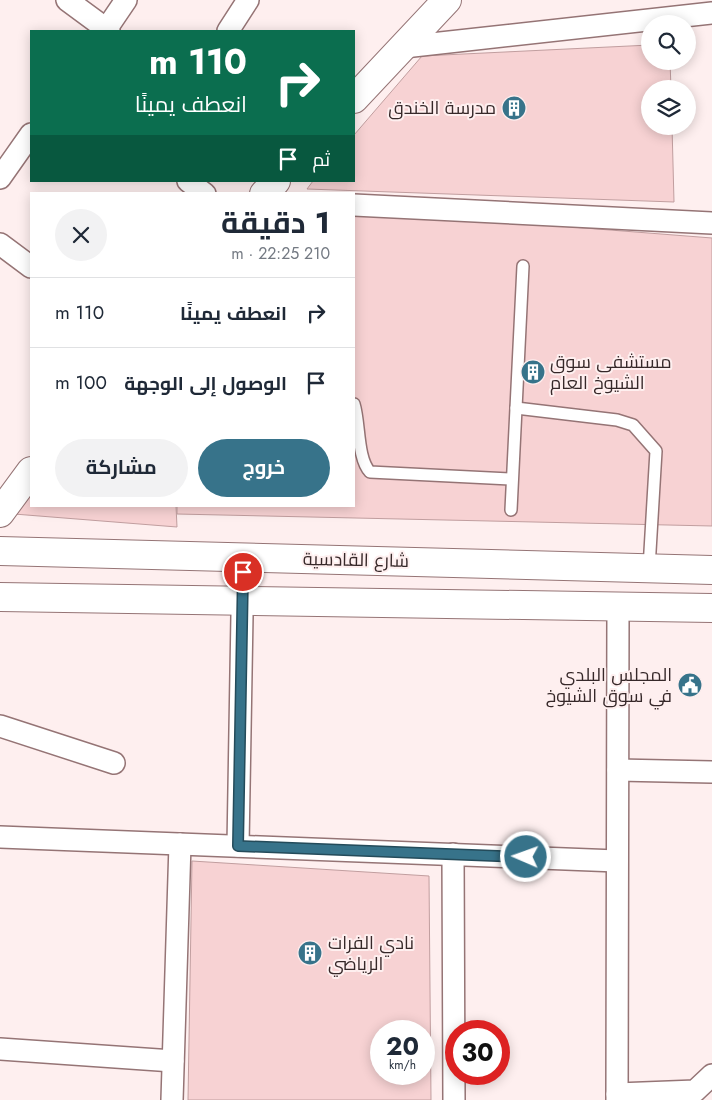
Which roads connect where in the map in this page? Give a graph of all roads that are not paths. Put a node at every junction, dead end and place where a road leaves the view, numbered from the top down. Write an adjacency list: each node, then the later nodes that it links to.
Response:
1 (67, 0): 6 (street)
2 (126, 0): 7 (street)
3 (248, 0): 8 (street)
4 (447, 0): 9 (main road)
5 (712, 13): 9 (street)
6 (106, 30)
7 (108, 30)
8 (229, 30)
9 (404, 46): 10 (main road)
10 (355, 98)
11 (30, 135): 12 (street)
12 (0, 178)
13 (189, 182): 15 (street)
14 (275, 182): 16 (main road)
15 (202, 192)
16 (266, 192)
17 (355, 206): 18 (street)
18 (712, 223)
19 (0, 244): 20 (street)
20 (30, 266)
21 (523, 266): 22 (lane)
22 (516, 408): 25 (lane); 30 (lane)
23 (355, 410): 25 (lane)
24 (30, 472): 26 (main road)
25 (512, 479): 27 (lane)
26 (5, 496)
27 (511, 510)
28 (0, 551): 29 (main road, شارع القادسية)
29 (243, 558): 30 (main road, شارع القادسية); 33 (street)
30 (649, 568): 31 (main road, شارع القادسية)
31 (712, 570)
32 (0, 597): 33 (main road)
33 (242, 601): 34 (main road); 42 (street)
34 (618, 608): 35 (main road); 38 (street)
35 (712, 608)
36 (0, 726): 37 (street)
37 (114, 763)
38 (618, 770): 39 (street); 44 (street)
39 (712, 772)
40 (0, 837): 41 (street)
41 (180, 844): 42 (street); 46 (street)
42 (238, 846): 43 (street)
43 (453, 854): 44 (street); 50 (street)
44 (617, 861): 48 (street)
45 (0, 1049): 46 (street)
46 (173, 1060): 49 (street)
47 (712, 1075): 48 (street)
48 (618, 1097)
49 (172, 1100)
50 (454, 1100)

